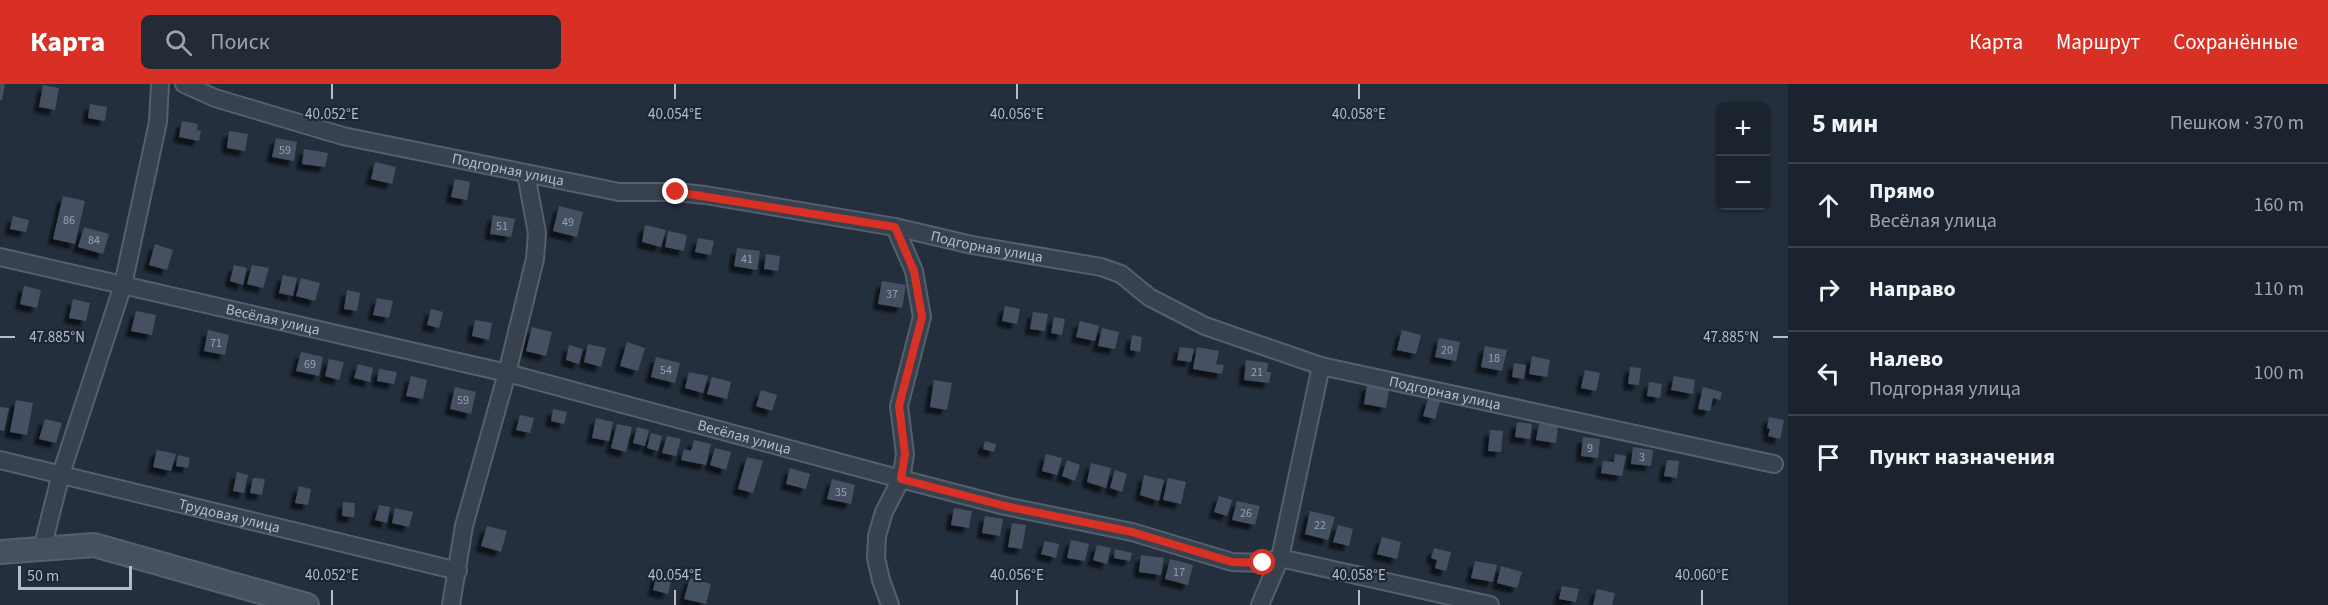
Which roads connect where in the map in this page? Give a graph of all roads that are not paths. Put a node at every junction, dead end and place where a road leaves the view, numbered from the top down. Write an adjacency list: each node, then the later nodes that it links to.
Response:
1 (160, 84): 6 (street)
2 (184, 84): 3 (street, Подгорная улица)
3 (526, 174): 4 (street, Подгорная улица); 8 (street)
4 (895, 227): 7 (street, Подгорная улица); 12 (street)
5 (0, 257): 6 (street, Весёлая улица)
6 (123, 285): 8 (street, Весёлая улица); 11 (street)
7 (1321, 366): 10 (street, Подгорная улица); 15 (street)
8 (507, 373): 12 (street, Весёлая улица); 16 (street)
9 (0, 460): 11 (street, Трудовая улица)
10 (1774, 464)
11 (61, 474): 13 (street); 16 (street, Трудовая улица)
12 (901, 479): 15 (street, Весёлая улица); 19 (street)
13 (42, 549): 14 (main road); 17 (main road)
14 (0, 552)
15 (1280, 558): 20 (street); 21 (street, Весёлая улица)
16 (458, 571): 18 (street)
17 (307, 605)
18 (452, 605)
19 (890, 605)
20 (1260, 605)
21 (1491, 605)

